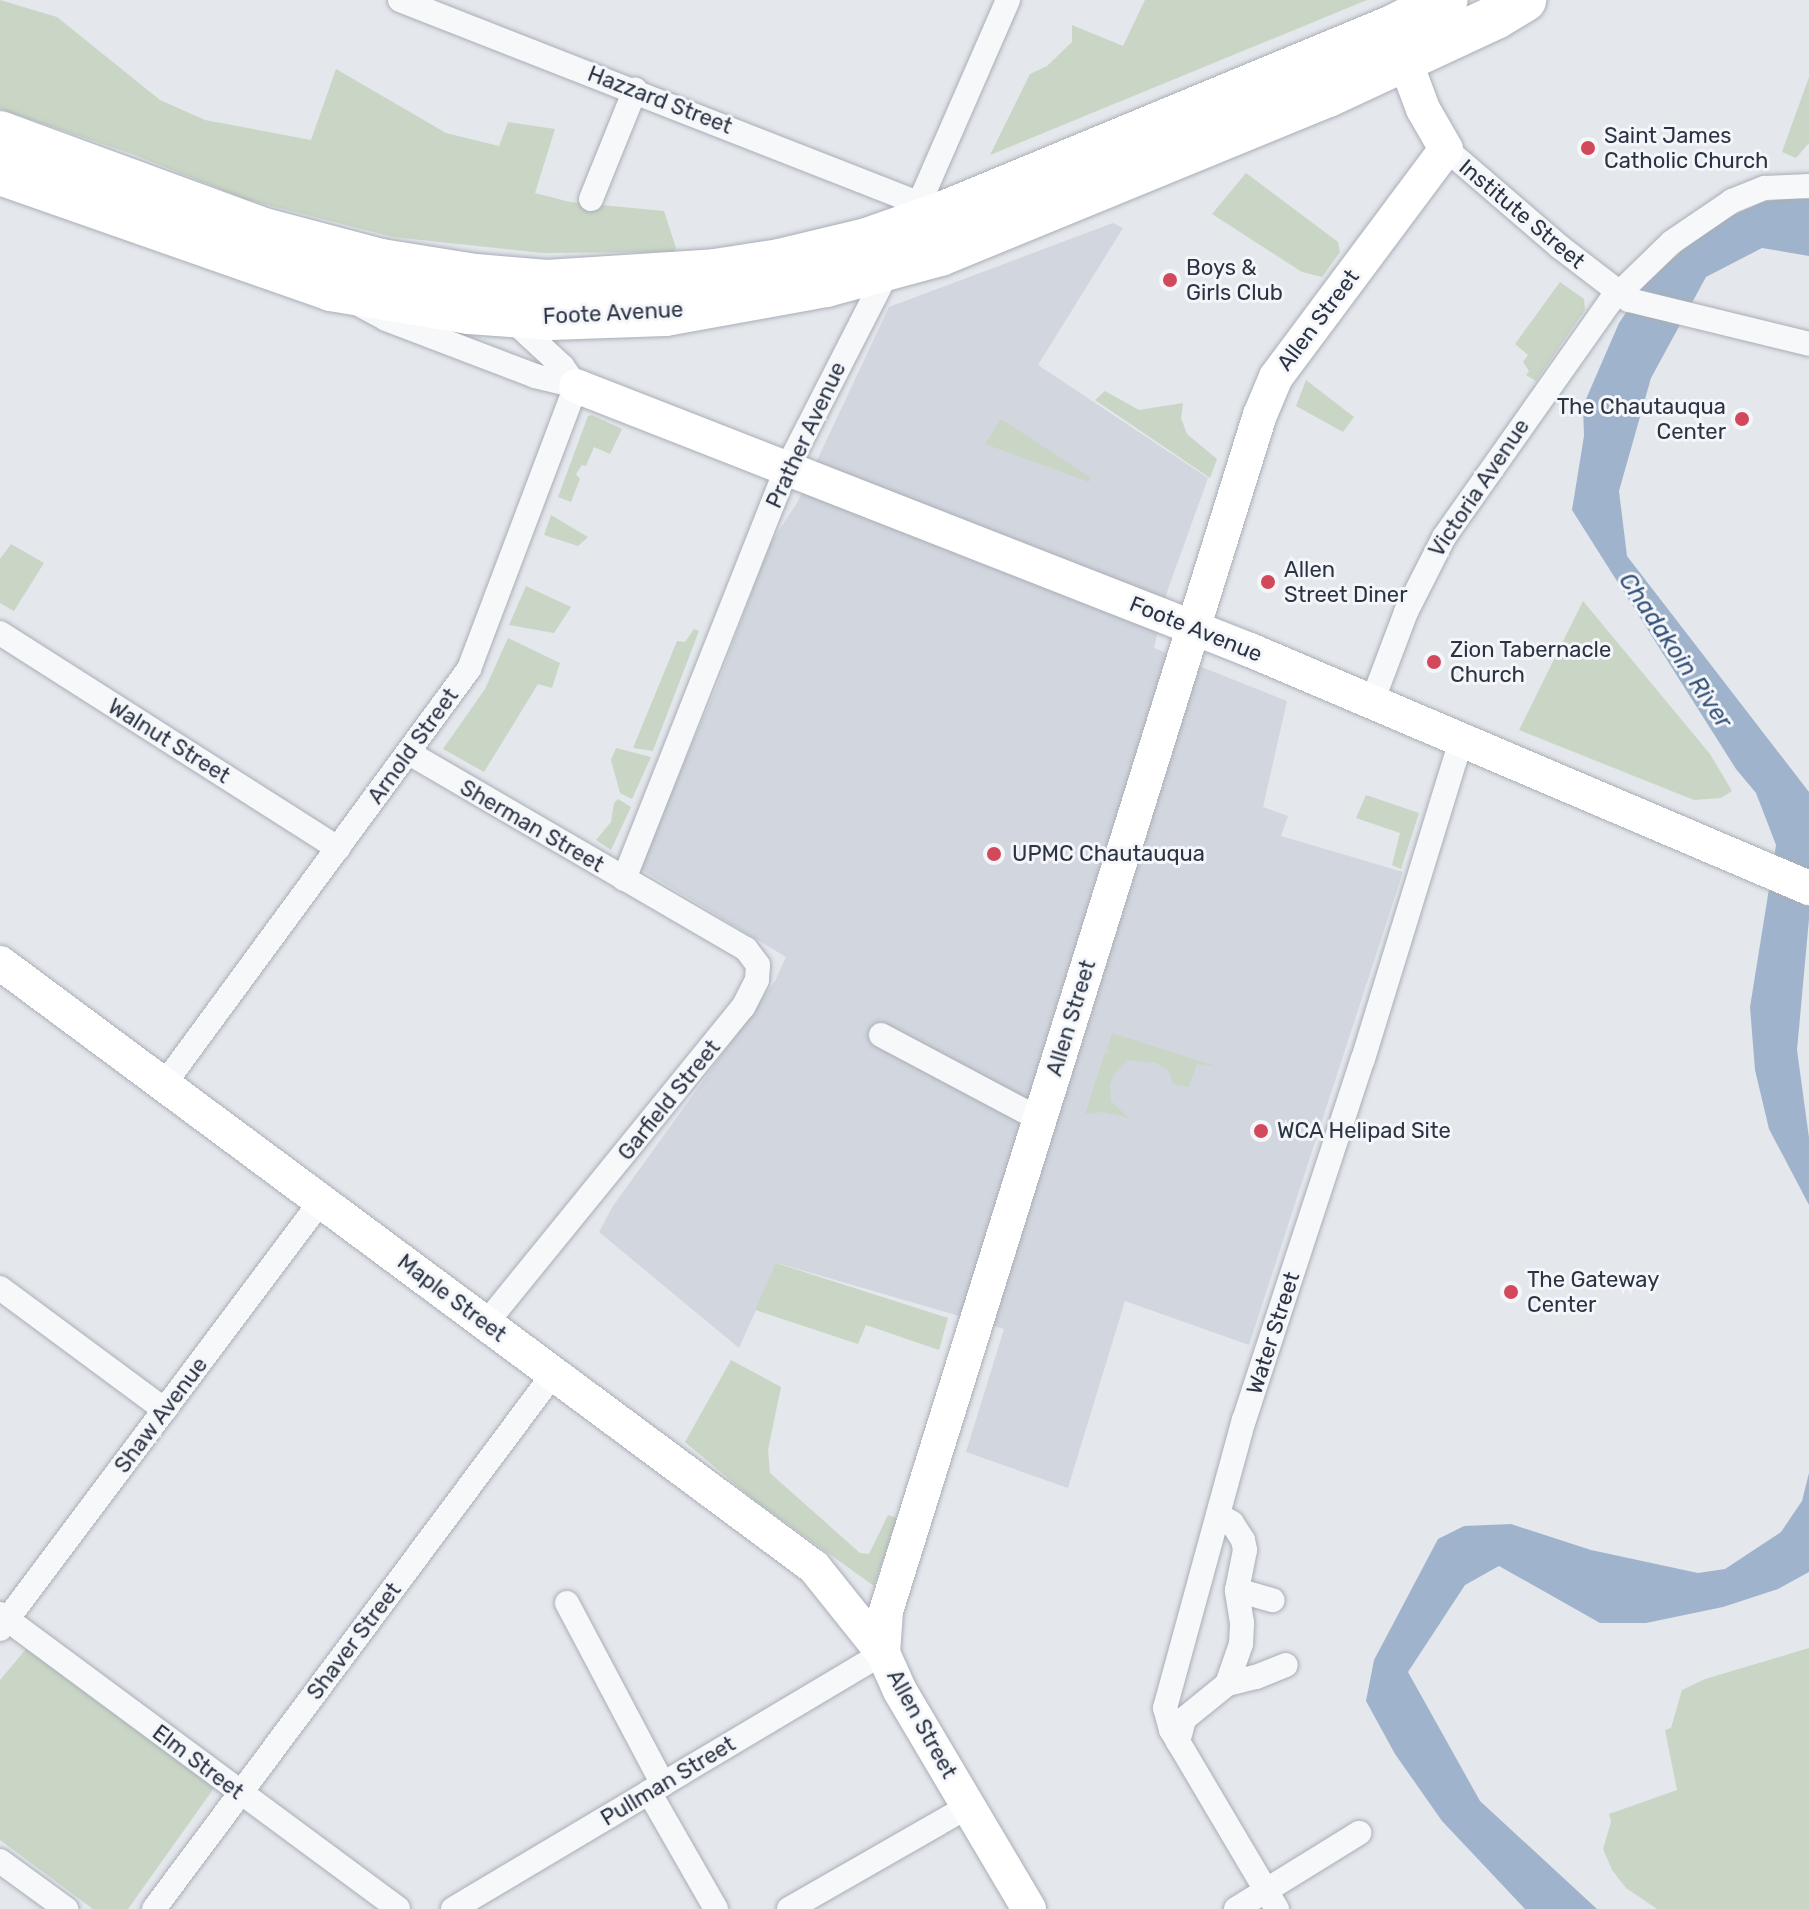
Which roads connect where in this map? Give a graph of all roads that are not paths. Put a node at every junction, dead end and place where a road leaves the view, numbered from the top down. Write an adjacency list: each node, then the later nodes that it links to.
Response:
1 (400, 0): 6 (street, Hazzard Street)
2 (1008, 0): 12 (street, Prather Avenue)
3 (1446, 0): 5 (highway, Foote Avenue)
4 (1524, 0): 5 (highway, Foote Avenue)
5 (1398, 44): 8 (street, Institute Street); 12 (highway, Foote Avenue); 13 (highway, Foote Avenue)
6 (635, 90): 11 (street); 12 (street, Hazzard Street)
7 (0, 133): 14 (highway, Foote Avenue)
8 (1446, 149): 16 (street, Institute Street); 21 (street, Allen Street)
9 (0, 173): 15 (highway, Foote Avenue)
10 (1809, 186): 16 (street, Victoria Avenue)
11 (591, 199)
12 (914, 214): 13 (street, Prather Avenue); 14 (highway, Foote Avenue)
13 (890, 266): 17 (highway, Foote Avenue); 20 (street, Prather Avenue)
14 (475, 276): 17 (street, Foote Avenue)
15 (331, 289): 17 (highway, Foote Avenue); 19 (street, Foote Avenue)
16 (1624, 296): 18 (street); 23 (street, Victoria Avenue)
17 (507, 315): 19 (street, Foote Avenue)
18 (1809, 344)
19 (576, 386): 20 (street, Foote Avenue); 25 (street, Arnold Street)
20 (786, 470): 21 (street, Foote Avenue); 27 (street, Prather Avenue)
21 (1193, 628): 23 (street, Foote Avenue); 33 (street, Allen Street)
22 (0, 633): 26 (street, Walnut Street)
23 (1372, 702): 24 (street, Foote Avenue)
24 (1461, 741): 28 (street, Foote Avenue); 39 (street, Water Street)
25 (409, 753): 26 (street, Arnold Street); 27 (street, Sherman Street)
26 (338, 848): 32 (street, Arnold Street)
27 (624, 879): 29 (street, Sherman Street)
28 (1809, 888)
29 (656, 898): 36 (street, Garfield Street)
30 (0, 963): 32 (street, Maple Street)
31 (881, 1035): 33 (street)
32 (171, 1075): 34 (street, Maple Street)
33 (1039, 1119): 44 (street, Allen Street)
34 (321, 1201): 36 (street, Maple Street); 38 (street, Shaw Avenue)
35 (0, 1288): 38 (street)
36 (486, 1323): 37 (street, Maple Street)
37 (554, 1373): 44 (street, Maple Street); 49 (street, Shaver Street)
38 (165, 1410): 43 (street, Shaw Avenue)
39 (1218, 1515): 40 (street); 47 (street, Water Street)
40 (1237, 1590): 41 (street); 46 (street)
41 (1273, 1600)
42 (567, 1603): 48 (street)
43 (2, 1621): 49 (street, Elm Street)
44 (883, 1653): 48 (street, Pullman Street); 50 (street, Allen Street)
45 (1286, 1665): 46 (street)
46 (1227, 1684): 47 (street)
47 (1178, 1742): 53 (street, Water Street)
48 (656, 1788): 57 (street, Pullman Street); 58 (street)
49 (239, 1793): 55 (street, Shaver Street); 56 (street, Elm Street)
50 (969, 1806): 59 (street); 60 (street, Allen Street)
51 (1359, 1833): 53 (street)
52 (0, 1861): 54 (street)
53 (1271, 1900): 61 (street)
54 (66, 1909)
55 (154, 1909)
56 (398, 1909)
57 (453, 1909)
58 (716, 1909)
59 (789, 1909)
60 (1029, 1909)
61 (1236, 1909)

